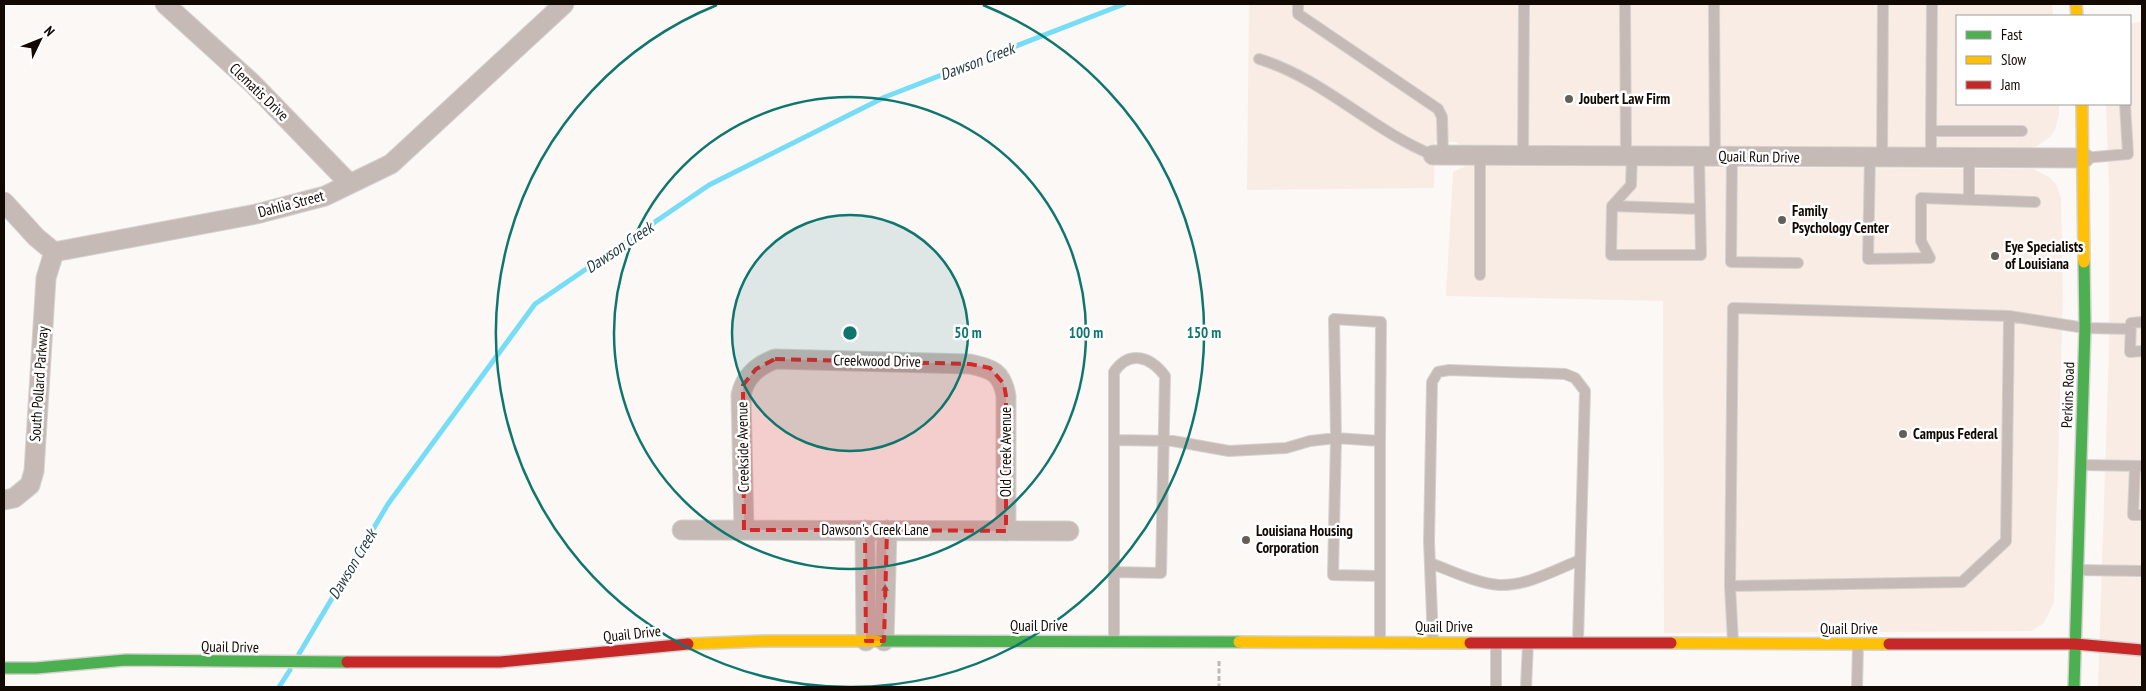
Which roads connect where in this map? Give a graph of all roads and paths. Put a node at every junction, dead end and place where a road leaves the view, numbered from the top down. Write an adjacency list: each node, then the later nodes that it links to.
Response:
1 (165, 4): 23 (street, Clematis Drive)
2 (564, 4): 23 (street, Dahlia Street)
3 (1298, 4): 15 (lane)
4 (1524, 4): 17 (lane)
5 (1625, 4): 14 (lane)
6 (1714, 4): 18 (lane)
7 (1883, 4): 19 (lane)
8 (1932, 4): 12 (lane)
9 (1259, 59): 15 (lane)
10 (2082, 105): 21 (street, Perkins Road)
11 (2125, 105): 21 (lane)
12 (1931, 131): 13 (lane); 20 (lane)
13 (2022, 131)
14 (1629, 155): 17 (street, Quail Run Drive); 18 (street, Quail Run Drive); 27 (lane)
15 (1438, 156): 16 (street, Quail Run Drive)
16 (1480, 156): 17 (street, Quail Run Drive); 31 (lane)
17 (1523, 156)
18 (1715, 157): 19 (street, Quail Run Drive); 28 (lane); 30 (lane)
19 (1876, 158): 20 (street, Quail Run Drive); 24 (lane)
20 (1931, 158): 22 (street, Quail Run Drive)
21 (2084, 158): 22 (street, Quail Run Drive); 34 (street, Perkins Road)
22 (1969, 159): 24 (lane)
23 (350, 183): 29 (street, Dahlia Street)
24 (1969, 200): 26 (lane)
25 (4, 202): 29 (street)
26 (2035, 202)
27 (1612, 206): 28 (lane); 28 (lane)
28 (1700, 209)
29 (54, 252): 45 (street, South Pollard Parkway)
30 (1798, 263)
31 (1480, 275)
32 (2009, 316): 34 (lane); 59 (lane); 59 (lane)
33 (2142, 322): 35 (lane)
34 (2085, 328): 35 (lane); 43 (street, Perkins Road)
35 (2131, 329): 36 (lane)
36 (2142, 351)
37 (756, 369): 38 (street, Creekwood Drive); 48 (street, Creekside Avenue)
38 (999, 375): 51 (street, Old Creek Avenue)
39 (1336, 438): 41 (lane); 42 (lane); 42 (lane); 58 (lane)
40 (1114, 440): 41 (lane); 41 (lane); 56 (lane)
41 (1164, 440): 56 (lane)
42 (1380, 441): 58 (lane)
43 (2081, 465): 44 (lane); 55 (street, Perkins Road)
44 (2138, 466): 46 (lane)
45 (4, 500)
46 (2142, 515)
47 (682, 530): 48 (street, Dawson's Creek Lane)
48 (744, 530): 49 (street, Dawson's Creek Lane)
49 (865, 530): 50 (street, Dawson's Creek Lane); 60 (street)
50 (887, 530): 51 (street, Dawson's Creek Lane); 60 (street, one-way to 50)
51 (1006, 531): 52 (street, Dawson's Creek Lane)
52 (1069, 531)
53 (1580, 560): 54 (lane); 54 (lane); 66 (lane)
54 (1430, 563): 63 (lane)
55 (2078, 570): 57 (lane); 69 (street, Perkins Road)
56 (1114, 572): 61 (lane)
57 (2142, 572)
58 (1380, 576): 62 (lane)
59 (1730, 586): 67 (lane)
60 (875, 641): 61 (street, Quail Drive); 71 (street, Quail Drive)
61 (1114, 642): 62 (street, Quail Drive)
62 (1380, 642): 63 (street, Quail Drive)
63 (1433, 642): 64 (street, Quail Drive)
64 (1496, 642): 65 (street, Quail Drive); 72 (lane)
65 (1528, 642): 66 (street, Quail Drive); 73 (lane)
66 (1578, 642): 67 (street, Quail Drive)
67 (1733, 643): 68 (street, Quail Drive)
68 (1858, 644): 69 (street, Quail Drive); 74 (lane)
69 (2075, 644): 70 (street, Quail Drive); 75 (street, Perkins Road)
70 (2142, 650)
71 (4, 668)
72 (1496, 687)
73 (1526, 687)
74 (1857, 687)
75 (2074, 687)

